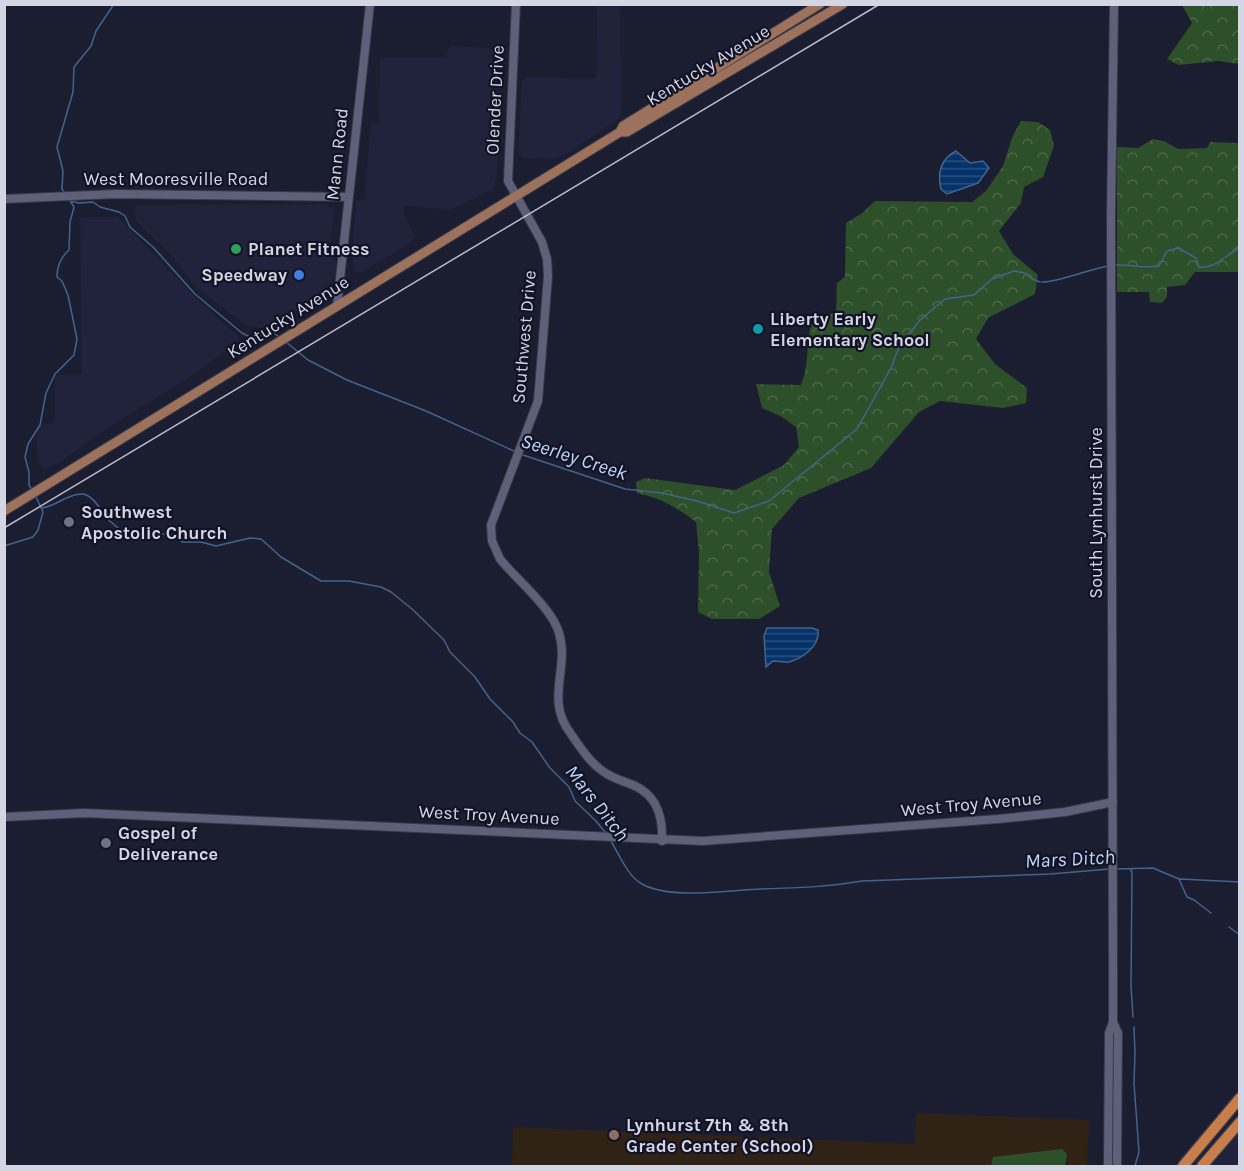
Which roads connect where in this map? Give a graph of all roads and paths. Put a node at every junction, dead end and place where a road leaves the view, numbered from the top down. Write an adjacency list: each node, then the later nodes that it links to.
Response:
1 (370, 4): 8 (street, Mann Road)
2 (516, 4): 7 (street, Olender Drive)
3 (820, 4): 6 (main road, Kentucky Avenue)
4 (843, 4): 6 (main road, Kentucky Avenue)
5 (1114, 4): 12 (street, South Lynhurst Drive)
6 (620, 132): 7 (main road, Kentucky Avenue)
7 (516, 196): 10 (main road, Kentucky Avenue); 14 (street, Southwest Drive)
8 (349, 197): 9 (street, West Mooresville Road); 10 (street, Mann Road)
9 (4, 199)
10 (337, 306): 11 (main road, Kentucky Avenue)
11 (4, 511)
12 (1113, 802): 14 (street, West Troy Avenue); 15 (street, South Lynhurst Drive)
13 (4, 817): 14 (street, West Troy Avenue)
14 (662, 841)
15 (1113, 1022): 18 (street, South Lynhurst Drive); 19 (street, South Lynhurst Drive)
16 (1239, 1098): 20 (highway)
17 (1239, 1122): 21 (highway)
18 (1108, 1167)
19 (1118, 1167)
20 (1183, 1167)
21 (1202, 1167)

